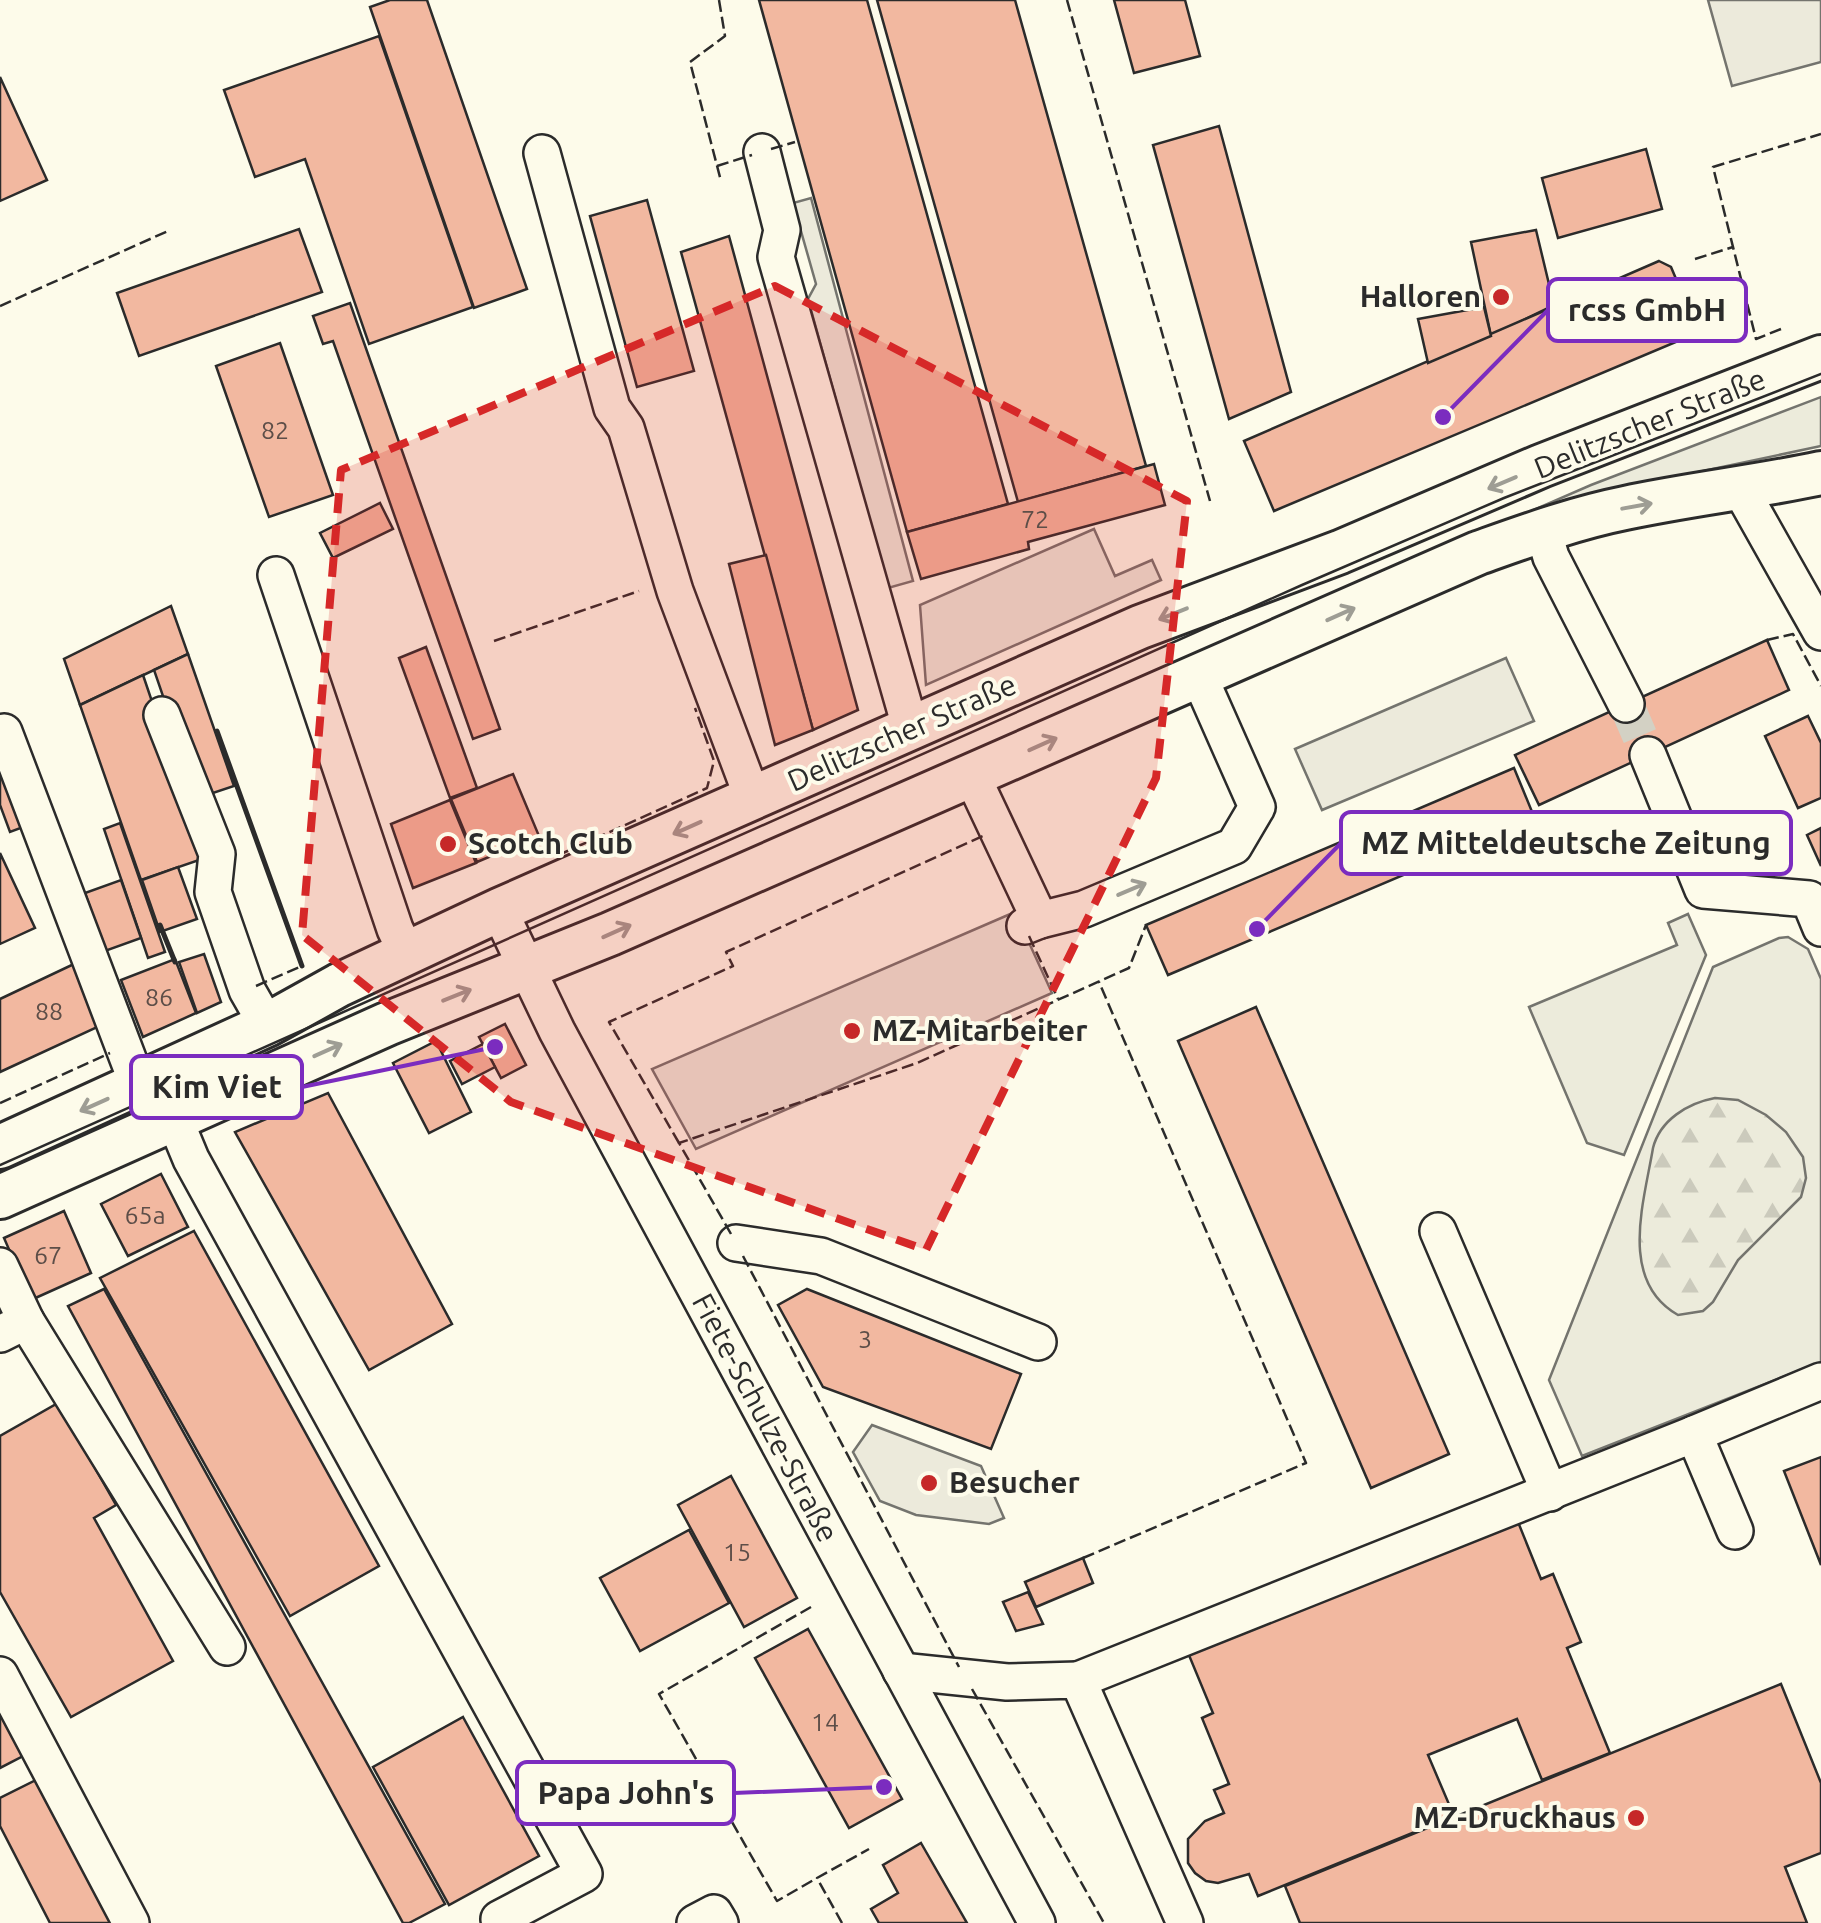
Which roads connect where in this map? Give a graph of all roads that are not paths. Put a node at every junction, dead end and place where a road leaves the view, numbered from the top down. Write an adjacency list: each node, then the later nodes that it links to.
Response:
1 (762, 152): 12 (street)
2 (542, 153): 16 (street)
3 (1821, 357): 12 (main road, Delitzscher Straße, one-way to 12)
4 (1821, 473): 5 (main road, Delitzscher Straße)
5 (1741, 490): 6 (main road, Delitzscher Straße, one-way to 5); 8 (street)
6 (1543, 530): 9 (main road, Delitzscher Straße, one-way to 6); 10 (street)
7 (276, 576): 19 (street)
8 (1821, 632)
9 (1199, 676): 15 (main road, Delitzscher Straße, one-way to 9); 15 (street, one-way to 9)
10 (1626, 704)
11 (162, 715): 21 (street)
12 (912, 730): 16 (main road, Delitzscher Straße)
13 (4, 732): 22 (street)
14 (1648, 755): 18 (street)
15 (972, 776): 20 (main road, Delitzscher Straße, one-way to 15)
16 (753, 798): 17 (main road, Delitzscher Straße, one-way to 17)
17 (499, 910): 19 (main road, Delitzscher Straße); 20 (street, Fiete-Schulze-Straße)
18 (1821, 928)
19 (407, 954): 21 (main road, Delitzscher Straße)
20 (526, 968): 23 (main road, Delitzscher Straße, one-way to 20); 36 (street, Fiete-Schulze-Straße)
21 (267, 1025): 22 (main road, Delitzscher Straße)
22 (138, 1085): 24 (main road, Delitzscher Straße, one-way to 24)
23 (174, 1118): 25 (main road, Delitzscher Straße); 39 (street)
24 (0, 1147)
25 (0, 1197)
26 (1438, 1231): 33 (street)
27 (736, 1242): 30 (street)
28 (0, 1266): 29 (street)
29 (13, 1328): 35 (street)
30 (1038, 1342)
31 (1821, 1381): 32 (street)
32 (1694, 1434): 33 (street); 34 (street)
33 (1550, 1492): 38 (street)
34 (1735, 1531)
35 (227, 1647)
36 (901, 1671): 38 (street); 43 (street, Fiete-Schulze-Straße)
37 (0, 1675): 40 (street)
38 (1078, 1680): 44 (street)
39 (499, 1918)
40 (131, 1923)
41 (695, 1923): 42 (street)
42 (720, 1923)
43 (1037, 1923)
44 (1185, 1923)

